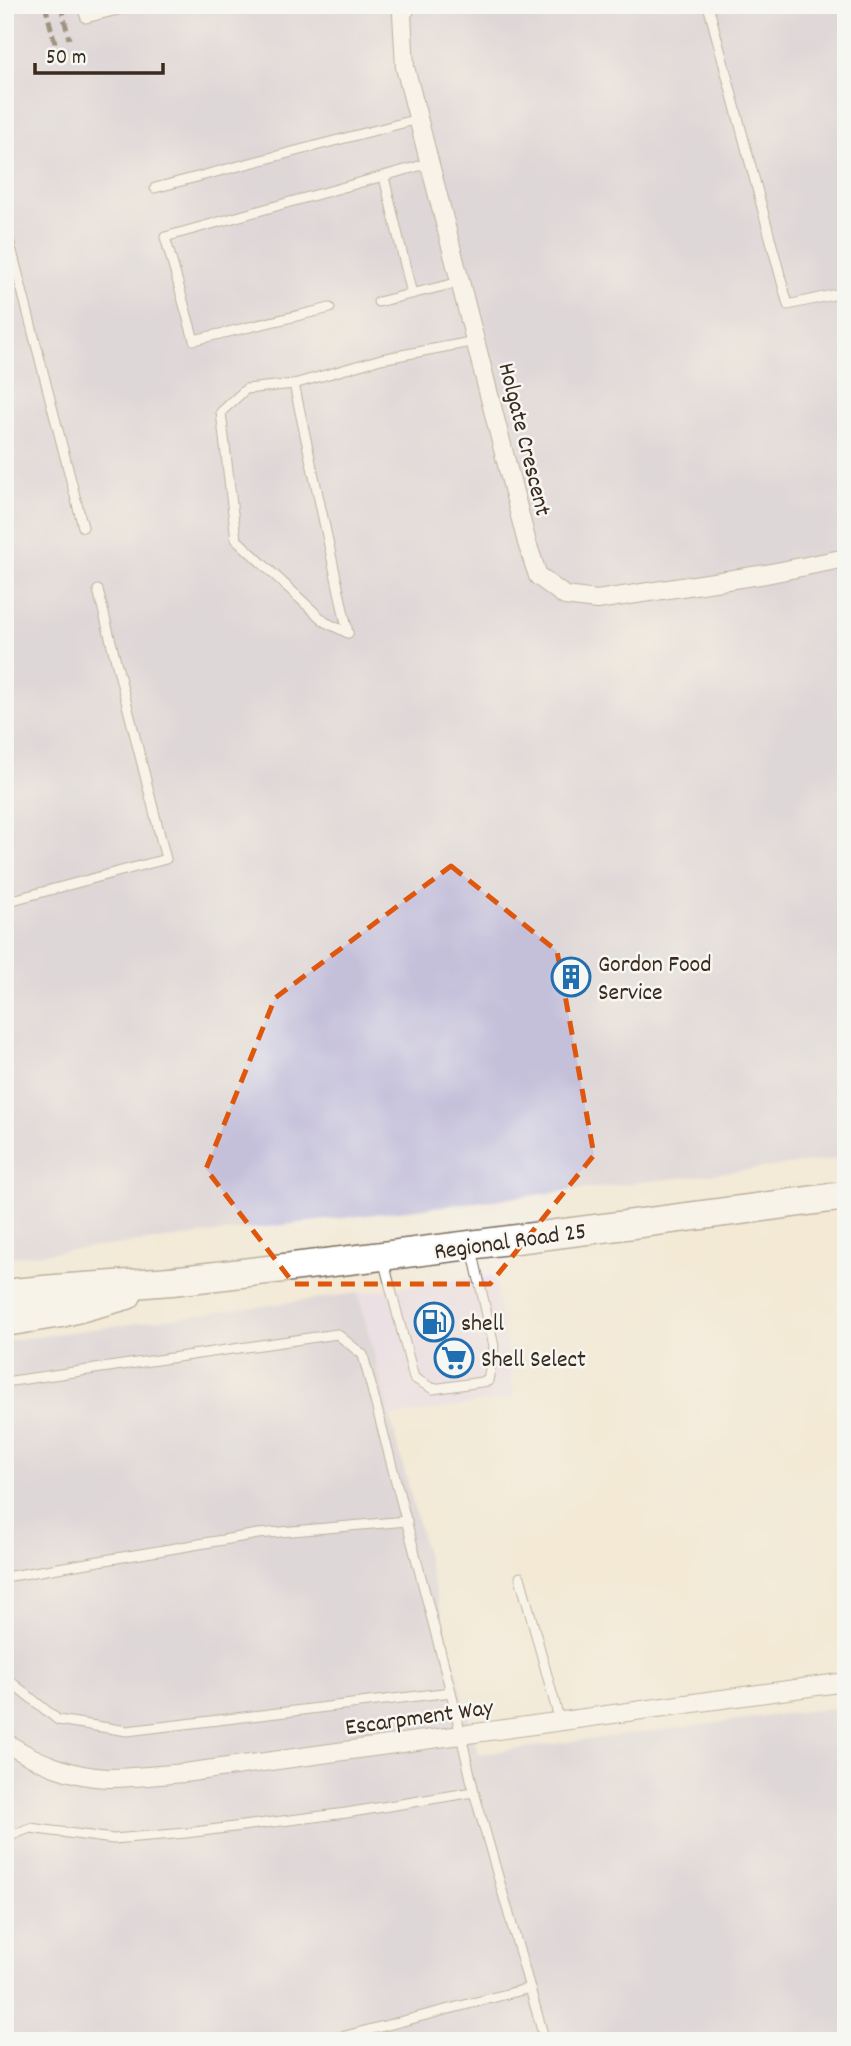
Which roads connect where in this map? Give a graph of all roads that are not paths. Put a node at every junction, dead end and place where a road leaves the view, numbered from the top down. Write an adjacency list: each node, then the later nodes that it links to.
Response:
1 (81, 5): 2 (lane)
2 (137, 5)
3 (408, 5): 5 (street, Holgate Crescent)
4 (708, 5): 11 (lane)
5 (418, 119): 6 (street, Holgate Crescent); 8 (lane)
6 (430, 163): 7 (lane); 10 (street, Holgate Crescent)
7 (384, 177): 12 (lane); 14 (lane)
8 (155, 188)
9 (5, 224): 17 (lane)
10 (460, 282): 12 (lane); 15 (street, Holgate Crescent)
11 (846, 292)
12 (412, 293): 13 (lane)
13 (378, 302)
14 (330, 308)
15 (475, 341): 16 (lane); 18 (street, Holgate Crescent)
16 (294, 384): 16 (lane)
17 (83, 527)
18 (846, 558)
19 (98, 590): 20 (lane)
20 (5, 902)
21 (846, 1196): 22 (main road, Regional Road 25)
22 (471, 1246): 23 (main road, Regional Road 25); 23 (lane)
23 (383, 1257): 24 (main road, Regional Road 25)
24 (173, 1281): 25 (main road, Regional Road 25); 26 (main road, Regional Road 25)
25 (5, 1294)
26 (5, 1322)
27 (5, 1382): 28 (lane)
28 (407, 1521): 29 (lane); 33 (lane)
29 (5, 1577)
30 (520, 1577): 34 (lane)
31 (5, 1677): 33 (lane)
32 (846, 1682): 34 (street, Escarpment Way)
33 (451, 1692): 35 (lane)
34 (560, 1721): 35 (street, Escarpment Way)
35 (462, 1735): 36 (street, Escarpment Way); 37 (lane)
36 (5, 1742)
37 (474, 1792): 38 (lane); 39 (lane)
38 (5, 1838)
39 (530, 1988): 40 (lane); 41 (lane)
40 (326, 2041)
41 (545, 2041)

